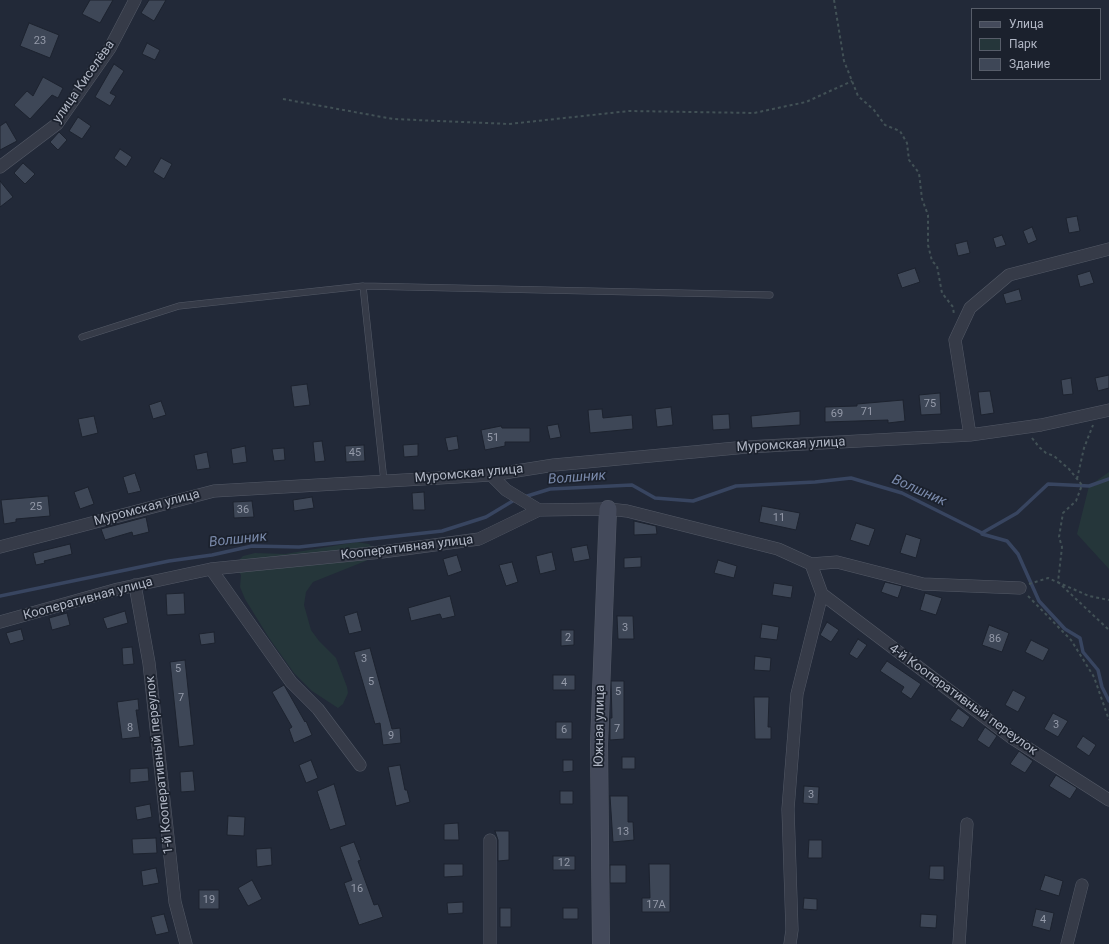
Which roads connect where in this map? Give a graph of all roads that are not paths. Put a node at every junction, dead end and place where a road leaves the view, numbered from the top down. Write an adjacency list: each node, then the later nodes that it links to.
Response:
1 (135, 0): 2 (street, улица Киселёва)
2 (0, 167)
3 (1109, 249): 8 (street)
4 (363, 286): 5 (lane); 6 (lane); 10 (lane)
5 (770, 295)
6 (82, 337)
7 (1105, 411): 8 (street, Муромская улица)
8 (970, 435): 9 (street, Муромская улица)
9 (491, 475): 10 (street, Муромская улица); 12 (street)
10 (384, 481): 13 (street, Муромская улица)
11 (608, 509): 12 (street, Кооперативная улица); 14 (street, Кооперативная улица); 27 (street, Южная улица)
12 (539, 510): 15 (street, Кооперативная улица)
13 (0, 547)
14 (811, 564): 17 (street, Кооперативная улица); 18 (street)
15 (211, 569): 16 (street, Кооперативная улица); 20 (street)
16 (135, 585): 19 (street, Кооперативная улица); 25 (street, 1-й Кооперативный переулок)
17 (1020, 588)
18 (822, 594): 21 (street, 4-й Кооперативный переулок); 28 (street)
19 (0, 622)
20 (360, 764)
21 (1109, 800)
22 (967, 824): 29 (street)
23 (490, 840): 26 (street)
24 (1082, 886): 30 (street)
25 (186, 944)
26 (490, 944)
27 (601, 944)
28 (790, 944)
29 (959, 944)
30 (1068, 944)

